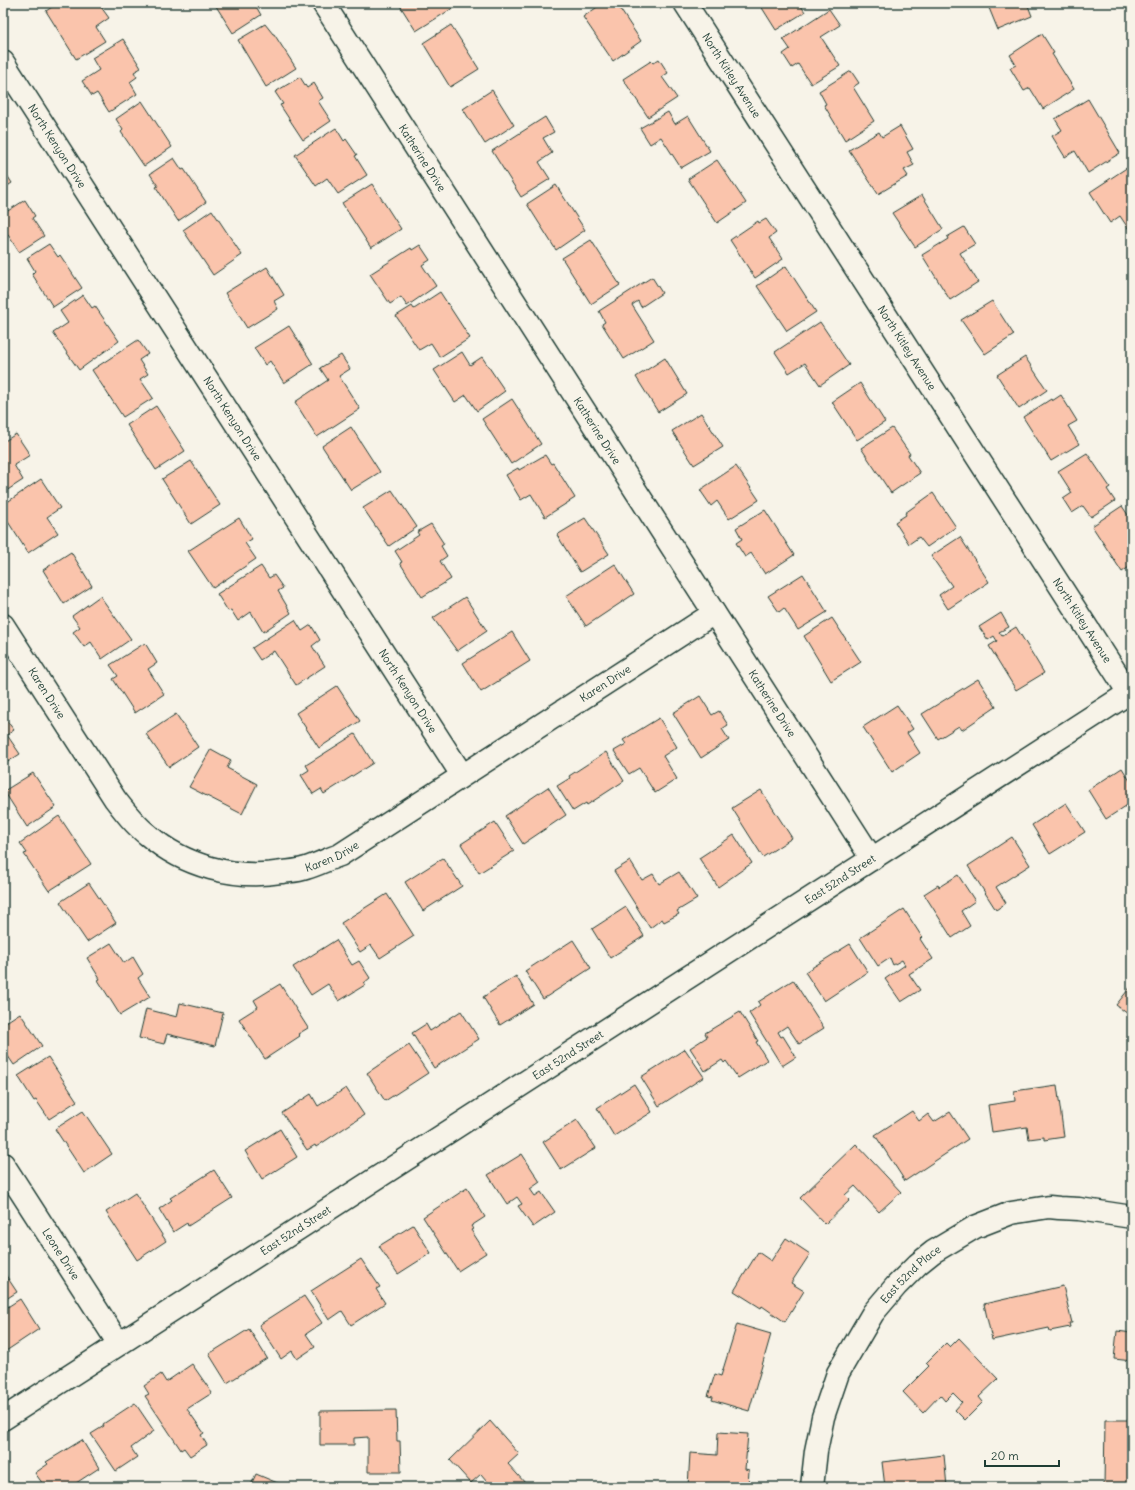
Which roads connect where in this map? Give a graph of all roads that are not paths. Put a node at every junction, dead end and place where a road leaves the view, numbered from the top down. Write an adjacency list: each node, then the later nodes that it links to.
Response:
1 (323, 3): 4 (street, Katherine Drive)
2 (685, 3): 6 (street, North Kitley Avenue)
3 (3, 62): 7 (street, North Kenyon Drive)
4 (714, 613): 7 (street, Karen Drive); 8 (street, Katherine Drive)
5 (3, 625): 7 (street, Karen Drive)
6 (1131, 692): 8 (street, East 52nd Street)
7 (462, 776)
8 (872, 859): 11 (street, East 52nd Street)
9 (3, 1164): 11 (street, Leone Drive)
10 (1132, 1217): 13 (street, East 52nd Place)
11 (119, 1344): 12 (street, East 52nd Street)
12 (3, 1418)
13 (812, 1487)

